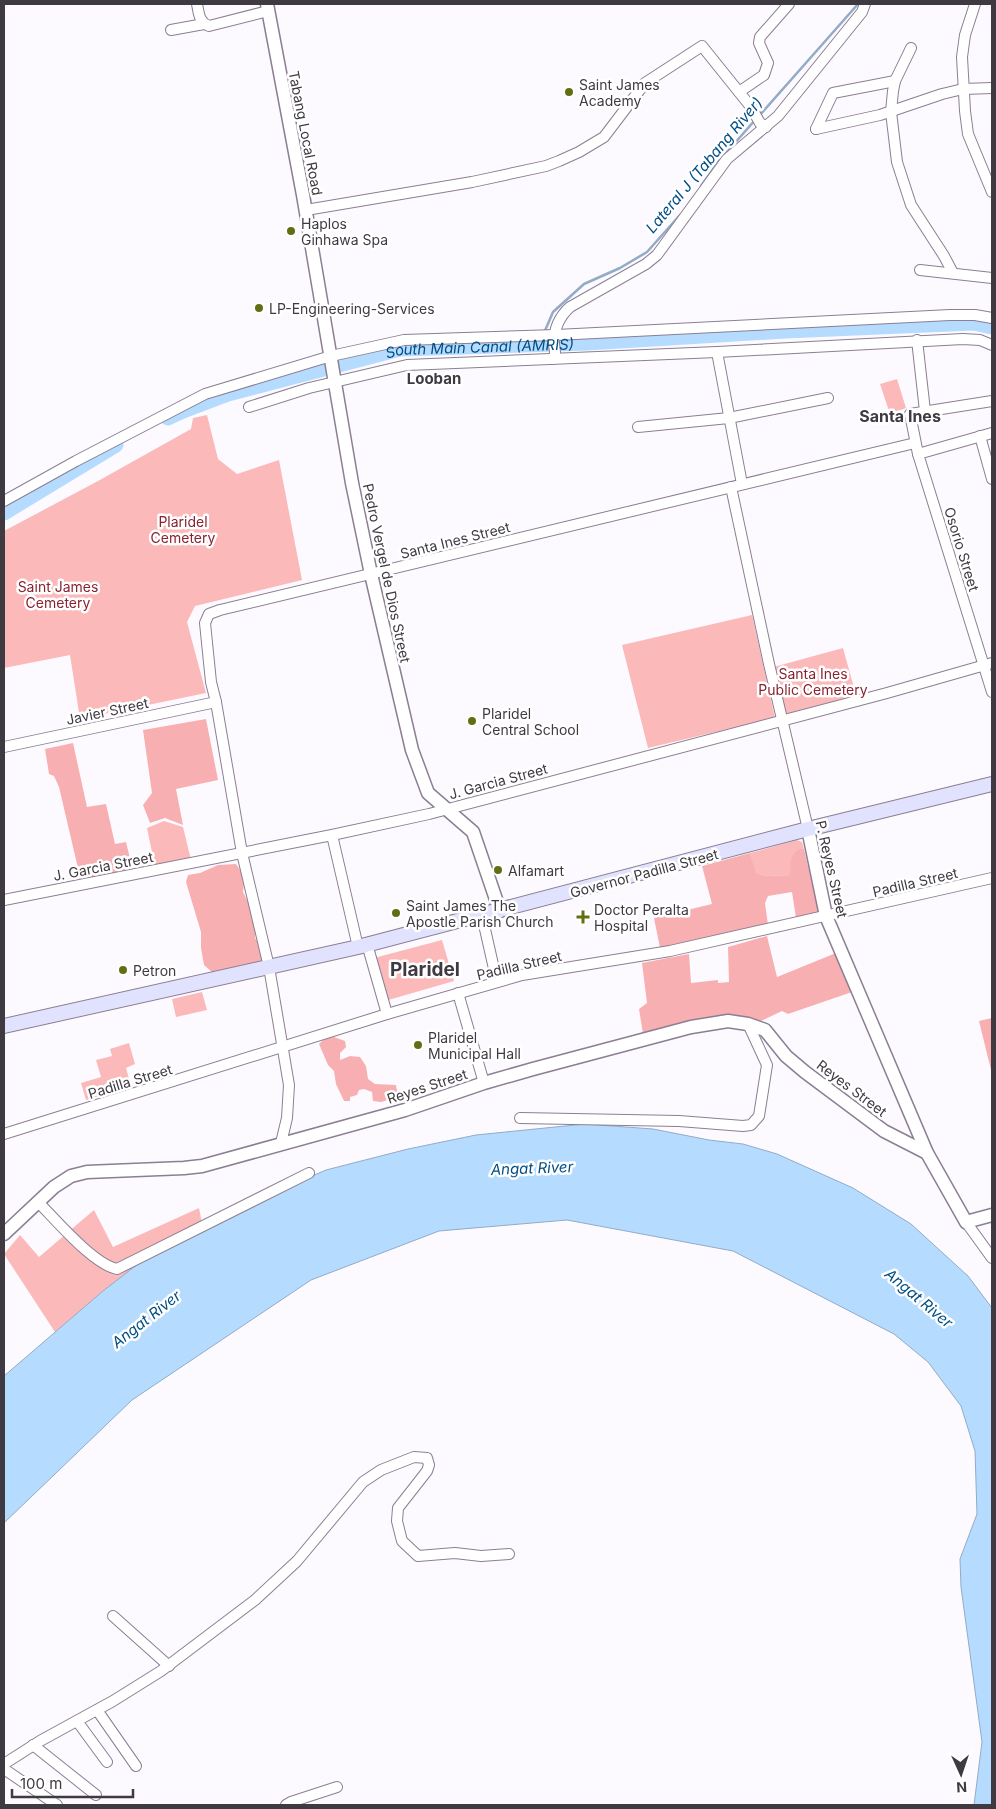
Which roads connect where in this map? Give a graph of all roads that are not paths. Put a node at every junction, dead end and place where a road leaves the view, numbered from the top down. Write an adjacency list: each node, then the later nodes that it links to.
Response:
1 (197, 4): 6 (street)
2 (789, 4): 12 (street)
3 (865, 4): 14 (street)
4 (975, 4): 11 (street)
5 (268, 8): 6 (street); 16 (street, Tabang Local Road)
6 (204, 24): 7 (street)
7 (171, 30)
8 (911, 48): 9 (street)
9 (894, 81): 13 (street); 13 (street)
10 (992, 88): 11 (street)
11 (963, 89): 13 (street); 15 (street)
12 (739, 92): 14 (street); 16 (street)
13 (891, 112): 18 (street)
14 (763, 125): 21 (street)
15 (992, 192)
16 (306, 210): 25 (street, Tabang Local Road)
17 (920, 270): 18 (street)
18 (953, 273): 19 (street)
19 (992, 278)
20 (992, 318): 21 (street)
21 (549, 337): 25 (street); 26 (street)
22 (917, 340): 23 (street); 24 (street); 31 (street)
23 (992, 345)
24 (717, 352): 26 (street); 32 (street)
25 (332, 357): 27 (street, Pedro Vergel de Dios Street); 41 (street)
26 (554, 358): 27 (street)
27 (336, 377): 30 (street); 42 (street, Pedro Vergel de Dios Street)
28 (828, 398): 32 (street)
29 (992, 401): 31 (street)
30 (249, 407)
31 (926, 411): 36 (street, Osorio Street)
32 (729, 418): 33 (street); 39 (street)
33 (638, 427)
34 (992, 433): 35 (street)
35 (980, 436): 37 (street); 38 (street)
36 (915, 443): 37 (street, Osorio Street); 39 (street, Santa Ines Street)
37 (918, 454): 43 (street, Osorio Street)
38 (992, 479)
39 (742, 484): 40 (street, Santa Ines Street)
40 (731, 486): 42 (street, Santa Ines Street); 46 (street, P. Reyes Street)
41 (4, 501)
42 (371, 574): 45 (street, Santa Ines Street); 49 (street, Pedro Vergel de Dios Street)
43 (988, 664): 44 (street, Osorio Street); 46 (street, J. Garcia Street)
44 (992, 692)
45 (216, 702): 47 (street, Javier Street); 54 (street, Santa Ines Street)
46 (782, 721): 50 (street, J. Garcia Street); 52 (street, P. Reyes Street)
47 (4, 747)
48 (992, 784): 52 (main road, Governor Padilla Street)
49 (428, 792): 50 (street, Pedro Vergel de Dios Street); 51 (street, Pedro Vergel de Dios Street)
50 (446, 809): 51 (street, J. Garcia Street); 57 (street, Pedro Vergel de Dios Street)
51 (428, 814): 53 (street, J. Garcia Street)
52 (808, 830): 57 (main road, Governor Padilla Street); 59 (street, P. Reyes Street)
53 (332, 835): 54 (street, J. Garcia Street); 60 (street)
54 (242, 853): 56 (street, J. Garcia Street); 61 (street, Santa Ines Street)
55 (992, 878): 59 (street, Padilla Street)
56 (4, 900)
57 (500, 911): 58 (main road, Governor Padilla Street)
58 (482, 916): 60 (main road, Governor Padilla Street); 62 (street)
59 (826, 916): 62 (street, Padilla Street); 72 (street, P. Reyes Street)
60 (363, 945): 61 (main road, Governor Padilla Street); 64 (street)
61 (269, 967): 66 (main road, Governor Padilla Street); 67 (street, Santa Ines Street)
62 (497, 982): 63 (street, Padilla Street)
63 (458, 993): 64 (street, Padilla Street); 68 (street)
64 (387, 1014): 67 (street, Padilla Street)
65 (748, 1024): 68 (street, Reyes Street); 69 (street); 72 (street, Reyes Street)
66 (4, 1026)
67 (282, 1048): 70 (street, Padilla Street); 71 (street, Santa Ines Street)
68 (484, 1083): 71 (street, Reyes Street)
69 (520, 1118)
70 (4, 1134)
71 (281, 1143): 74 (street, Reyes Street)
72 (927, 1153): 76 (street, P. Reyes Street)
73 (309, 1173): 74 (street)
74 (38, 1202): 77 (street, Reyes Street)
75 (992, 1215): 76 (street)
76 (966, 1222): 78 (street, P. Reyes Street)
77 (4, 1234)
78 (992, 1258)
79 (509, 1554): 81 (street)
80 (113, 1616): 81 (street)
81 (169, 1666): 82 (street)
82 (97, 1710): 83 (street); 87 (street)
83 (76, 1721): 84 (street); 85 (street)
84 (33, 1745): 86 (street); 90 (street)
85 (108, 1762)
86 (4, 1764)
87 (136, 1766)
88 (4, 1769): 91 (street)
89 (338, 1787): 92 (street)
90 (96, 1795)
91 (57, 1805)
92 (286, 1805)

